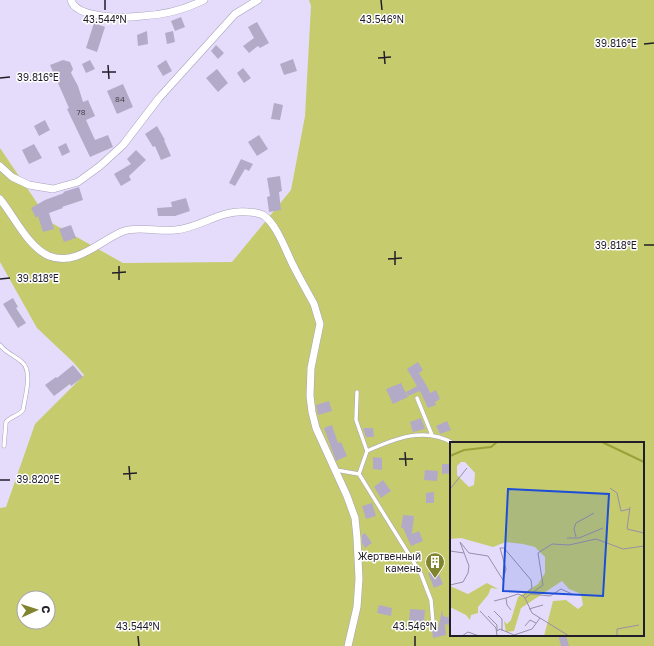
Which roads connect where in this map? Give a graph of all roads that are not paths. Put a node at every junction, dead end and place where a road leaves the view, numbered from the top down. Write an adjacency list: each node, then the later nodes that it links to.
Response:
1 (71, 0): 2 (street)
2 (204, 0)
3 (258, 0): 4 (street)
4 (0, 166)
5 (0, 199): 13 (street)
6 (0, 346): 11 (lane)
7 (358, 392): 12 (lane)
8 (417, 398): 9 (lane)
9 (432, 435): 10 (lane); 12 (lane)
10 (450, 442)
11 (4, 446)
12 (367, 451): 14 (lane)
13 (336, 470): 14 (lane); 16 (street)
14 (359, 474): 15 (lane)
15 (433, 622)
16 (348, 646)

